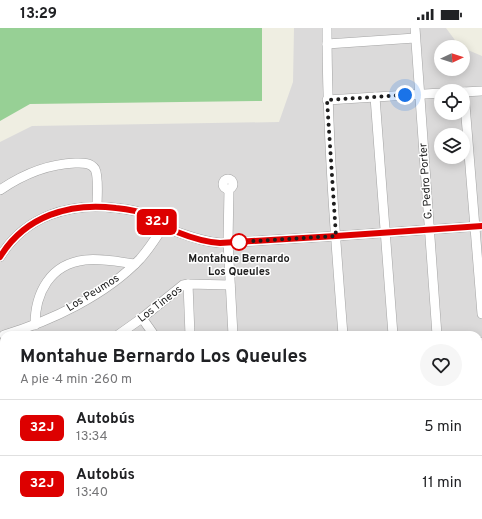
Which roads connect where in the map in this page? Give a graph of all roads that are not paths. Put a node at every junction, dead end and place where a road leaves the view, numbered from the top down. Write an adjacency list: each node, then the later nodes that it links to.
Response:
1 (327, 28): 4 (street)
2 (415, 28): 3 (street, G. Pedro Porter)
3 (415, 38): 4 (street); 8 (street, G. Pedro Porter)
4 (327, 44): 10 (street)
5 (482, 91): 6 (street)
6 (470, 92)
7 (434, 93): 8 (street)
8 (420, 94): 9 (street); 17 (street, G. Pedro Porter)
9 (375, 97): 10 (street); 18 (street)
10 (327, 100): 19 (street)
11 (466, 120): 16 (street)
12 (228, 189): 20 (street)
13 (0, 190): 14 (street)
14 (97, 206): 15 (street); 21 (street)
15 (163, 226): 20 (street); 22 (street, Los Peumos)
16 (478, 226): 17 (street); 25 (street)
17 (429, 230): 18 (street); 35 (street, G. Pedro Porter)
18 (385, 232): 19 (street); 34 (street)
19 (336, 236): 20 (street); 33 (street)
20 (228, 242): 24 (street)
21 (0, 257)
22 (134, 264): 27 (street, Los Peumos); 27 (street)
23 (188, 284): 24 (street, Los Tineos); 26 (street, Los Tineos); 31 (street)
24 (230, 285): 32 (street)
25 (482, 314)
26 (142, 318): 29 (street, Los Tineos); 30 (street)
27 (35, 325): 28 (street, Los Peumos)
28 (16, 331)
29 (124, 331)
30 (151, 331)
31 (190, 331)
32 (233, 331)
33 (343, 331)
34 (393, 331)
35 (437, 331)

